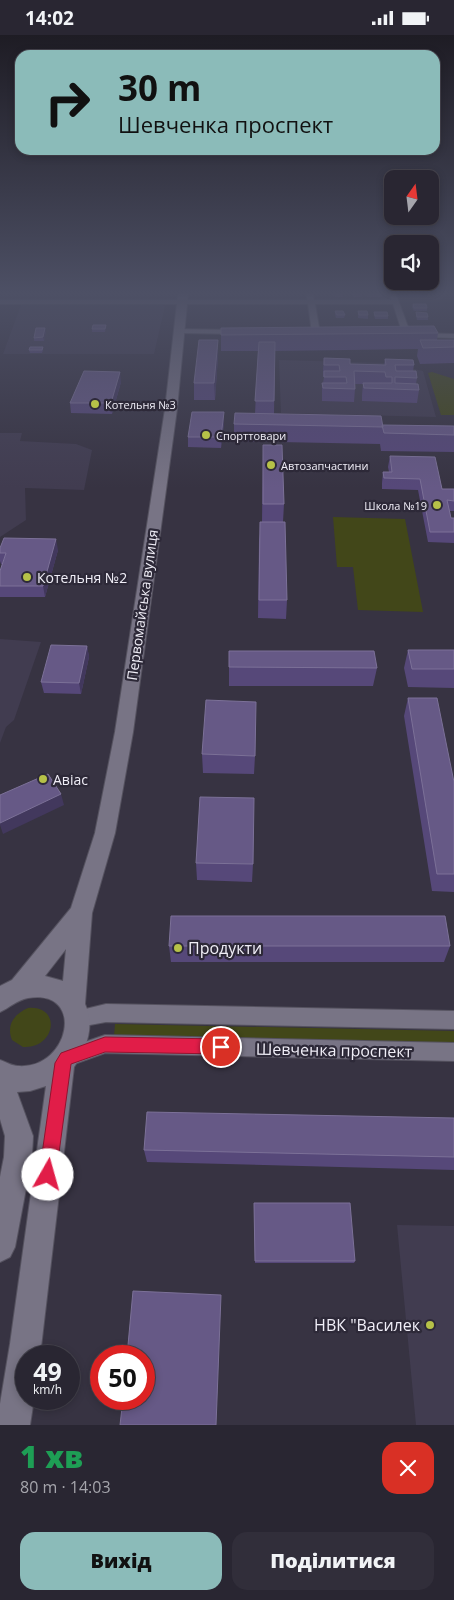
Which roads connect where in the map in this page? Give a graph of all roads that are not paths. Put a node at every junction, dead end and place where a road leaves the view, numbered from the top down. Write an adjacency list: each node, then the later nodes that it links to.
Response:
1 (176, 359): 2 (main road, Первомайська вулиця)
2 (81, 913): 3 (main road, Первомайська вулиця); 4 (main road, Первомайська вулиця)
3 (9, 991): 4 (main road)
4 (76, 1011): 5 (street); 7 (main road, Первомайська вулиця)
5 (454, 1020)
6 (454, 1052): 7 (street, Шевченка проспект)
7 (64, 1061): 8 (main road); 11 (main road)
8 (0, 1073)
9 (0, 1079): 10 (main road)
10 (0, 1247)
11 (13, 1425)

